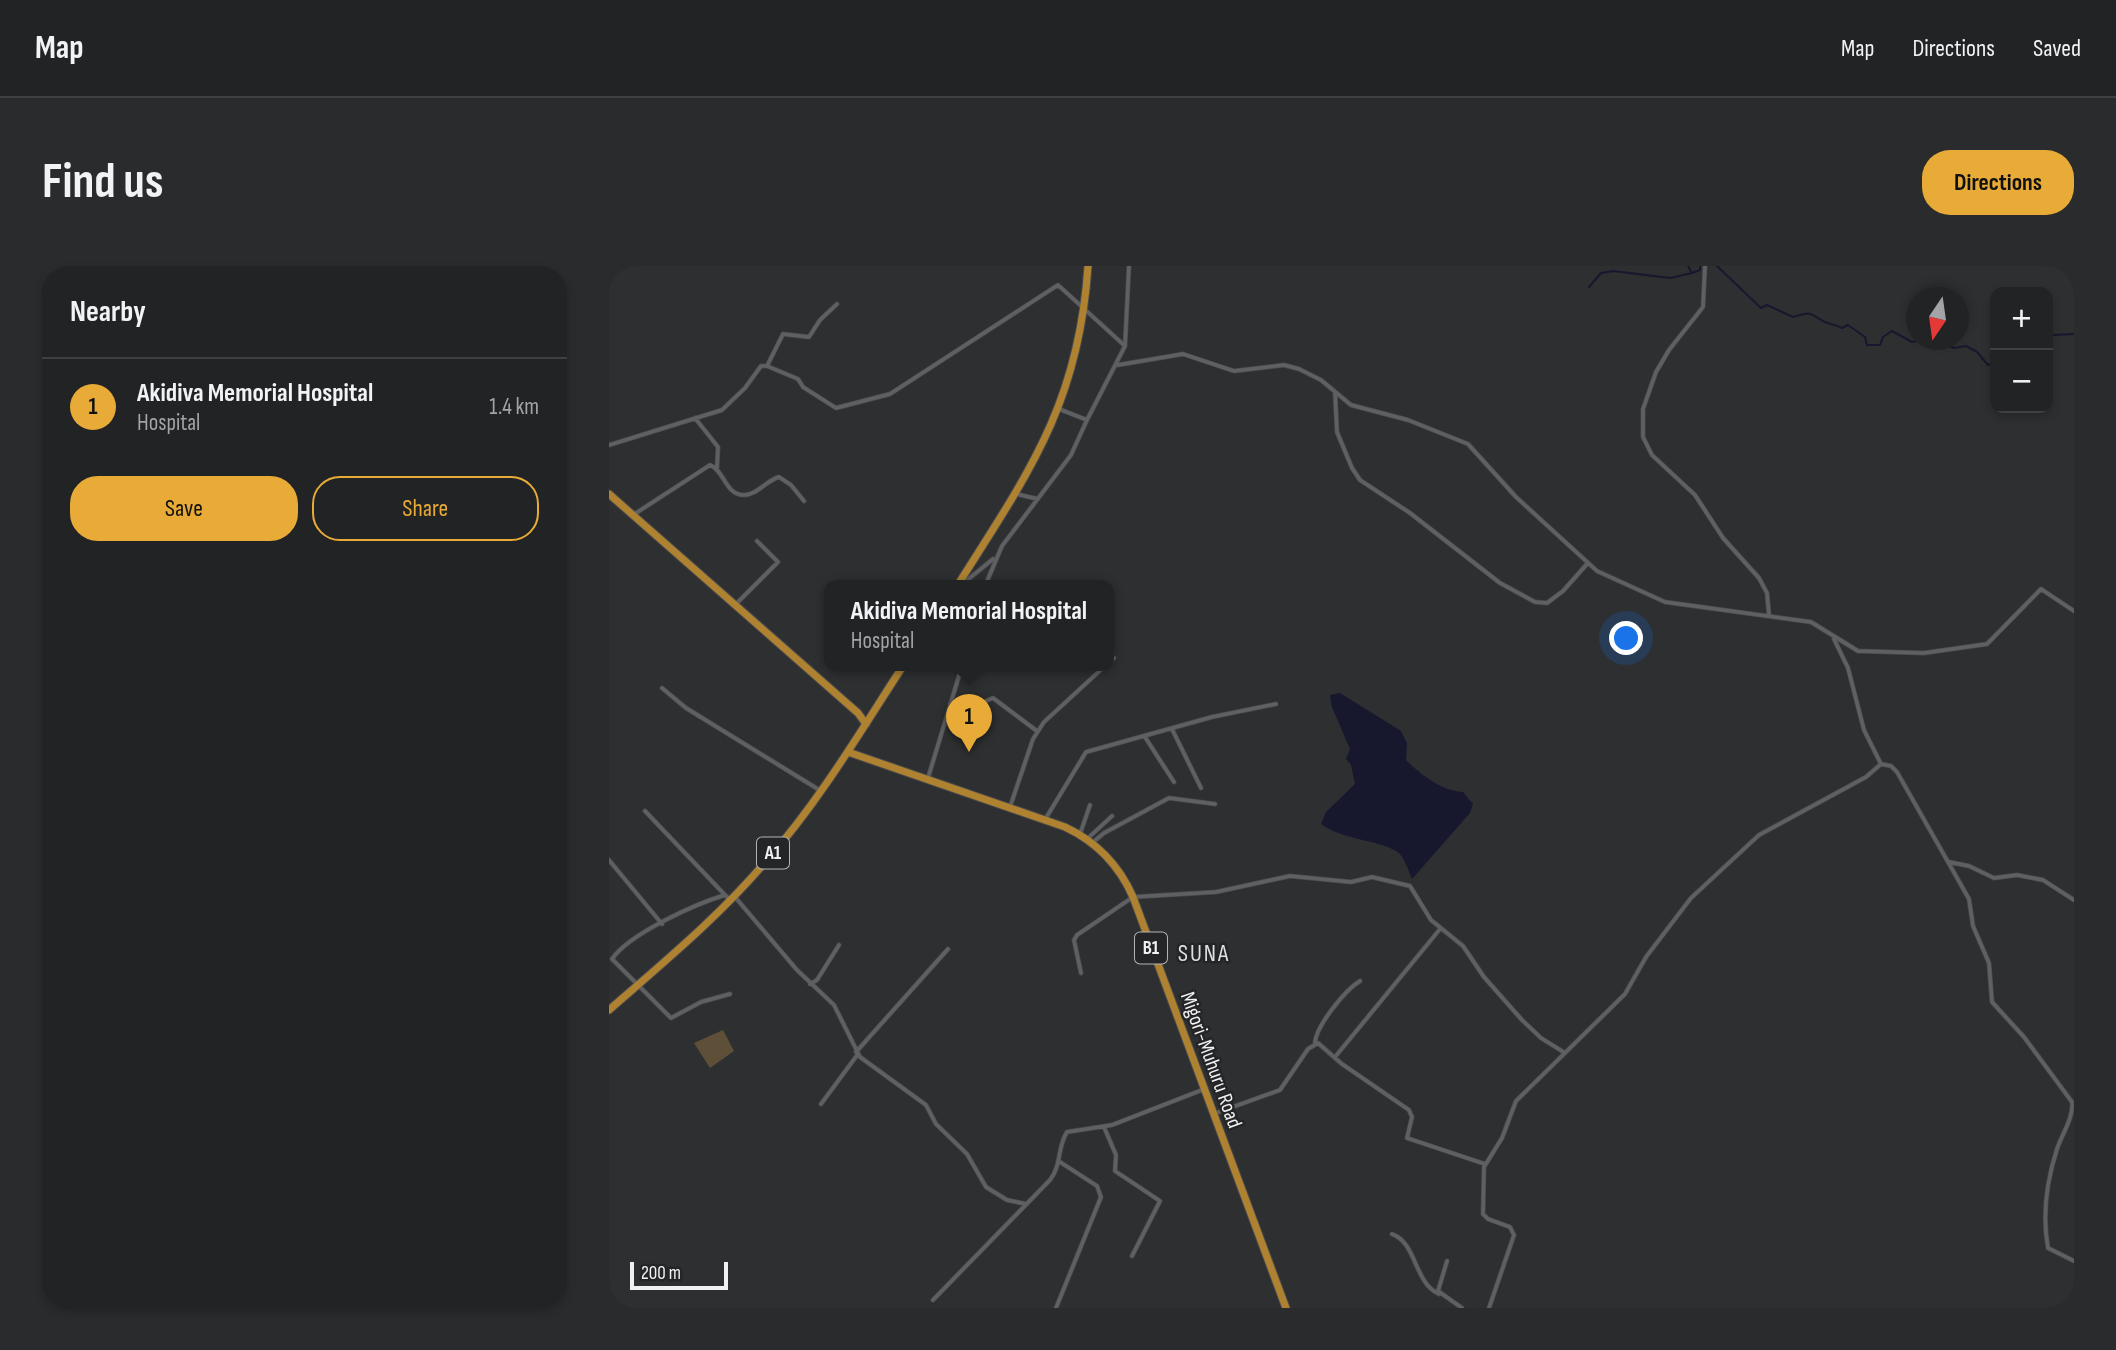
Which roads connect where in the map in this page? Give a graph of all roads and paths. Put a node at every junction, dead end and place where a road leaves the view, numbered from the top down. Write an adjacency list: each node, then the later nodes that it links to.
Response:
1 (1088, 266): 5 (highway)
2 (1129, 266): 6 (street)
3 (1705, 266): 30 (street)
4 (837, 304): 8 (street)
5 (1084, 310): 6 (street); 8 (street); 10 (highway)
6 (1125, 346): 7 (street)
7 (1118, 365): 9 (street); 12 (street)
8 (767, 366): 11 (street)
9 (1335, 392): 24 (street); 24 (street)
10 (1059, 409): 12 (street); 18 (highway)
11 (695, 418): 13 (street); 14 (street)
12 (1087, 420): 19 (street)
13 (609, 445)
14 (718, 460): 15 (street); 16 (street)
15 (710, 465): 16 (street); 21 (street)
16 (717, 468): 20 (street)
17 (609, 494): 21 (highway)
18 (1016, 494): 19 (street); 25 (highway)
19 (1038, 499): 23 (street)
20 (804, 501)
21 (633, 515): 28 (highway)
22 (757, 541): 28 (street)
23 (997, 555): 26 (street); 27 (street)
24 (1587, 564): 30 (street)
25 (962, 580)
26 (966, 580)
27 (987, 580)
28 (735, 605): 40 (highway)
29 (2074, 611): 31 (street)
30 (1769, 615): 31 (street)
31 (1833, 637): 45 (street)
32 (900, 671): 40 (highway, A1)
33 (960, 671): 36 (street)
34 (1099, 671): 42 (street)
35 (662, 688): 49 (street)
36 (953, 695): 37 (street); 38 (street)
37 (959, 702): 38 (street); 42 (street)
38 (950, 704): 46 (street)
39 (1276, 704): 41 (street)
40 (868, 721): 44 (highway, A1)
41 (1172, 729): 43 (street); 48 (street)
42 (1037, 731): 52 (street)
43 (1145, 737): 47 (street); 55 (street)
44 (848, 752): 46 (highway, Migori-Muhuru Road / B1); 49 (highway, A1)
45 (1881, 764): 58 (street); 74 (street)
46 (927, 781): 52 (highway, Migori-Muhuru Road / B1)
47 (1174, 782)
48 (1201, 788)
49 (821, 790): 59 (highway, A1)
50 (1215, 804): 56 (street)
51 (1090, 805): 56 (street)
52 (1010, 809): 55 (highway, Migori-Muhuru Road / B1)
53 (645, 811): 59 (street)
54 (1112, 816): 56 (street)
55 (1045, 820): 56 (highway, Migori-Muhuru Road / B1)
56 (1086, 838): 60 (highway, Migori-Muhuru Road / B1)
57 (609, 860): 62 (street)
58 (1949, 862): 61 (street); 78 (street)
59 (730, 897): 62 (street); 68 (street); 69 (highway, A1)
60 (1133, 897): 63 (street); 66 (street); 76 (highway, Migori-Muhuru Road / B1)
61 (2074, 900)
62 (662, 924): 69 (street)
63 (1440, 929): 74 (street); 75 (street)
64 (839, 945): 68 (street)
65 (948, 950): 73 (street)
66 (1081, 973)
67 (1360, 981): 72 (street)
68 (810, 984): 73 (street)
69 (637, 986): 70 (street); 71 (highway, A1)
70 (730, 994)
71 (609, 1010)
72 (1315, 1042): 75 (street); 79 (street)
73 (857, 1053): 77 (street); 83 (street)
74 (1565, 1053): 82 (street)
75 (1335, 1058): 82 (street)
76 (1202, 1090): 79 (highway, Migori-Muhuru Road / B1); 80 (street)
77 (821, 1104)
78 (2073, 1105): 87 (street)
79 (1212, 1114): 91 (highway, Migori-Muhuru Road / B1)
80 (1104, 1127): 81 (street); 85 (street)
81 (1060, 1162): 83 (street); 90 (street)
82 (1485, 1164): 93 (street)
83 (1026, 1204): 89 (street)
84 (1392, 1234): 88 (street)
85 (1132, 1256)
86 (1447, 1261): 88 (street)
87 (2074, 1261)
88 (1439, 1294): 92 (street)
89 (933, 1300)
90 (1056, 1308)
91 (1286, 1308)
92 (1462, 1308)
93 (1489, 1308)

